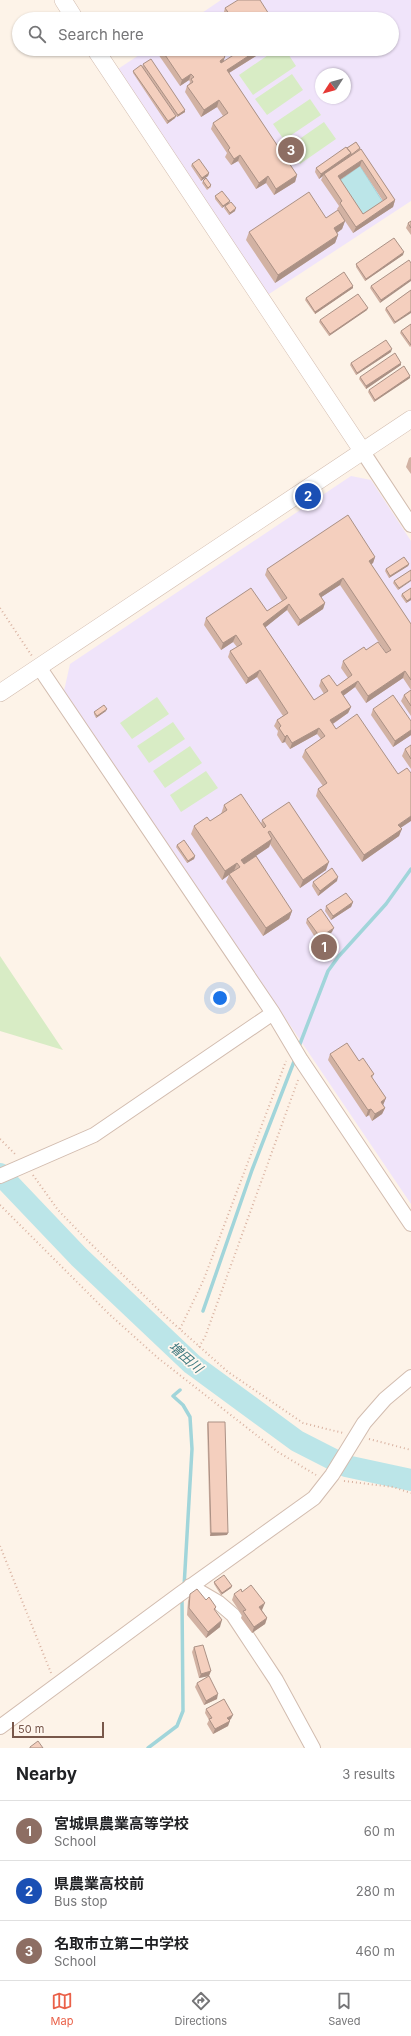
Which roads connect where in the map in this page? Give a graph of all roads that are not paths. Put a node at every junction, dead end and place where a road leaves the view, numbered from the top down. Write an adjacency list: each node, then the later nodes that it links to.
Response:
1 (63, 0): 2 (street)
2 (71, 12)
3 (100, 56): 5 (street)
4 (411, 419): 5 (street)
5 (363, 452): 6 (street); 7 (street)
6 (411, 525)
7 (39, 667): 8 (street); 9 (street)
8 (0, 693)
9 (273, 1013): 10 (street); 11 (street)
10 (0, 1176)
11 (411, 1224)
12 (411, 1377): 13 (street)
13 (185, 1590): 14 (street); 15 (street)
14 (0, 1727)
15 (313, 1748)

